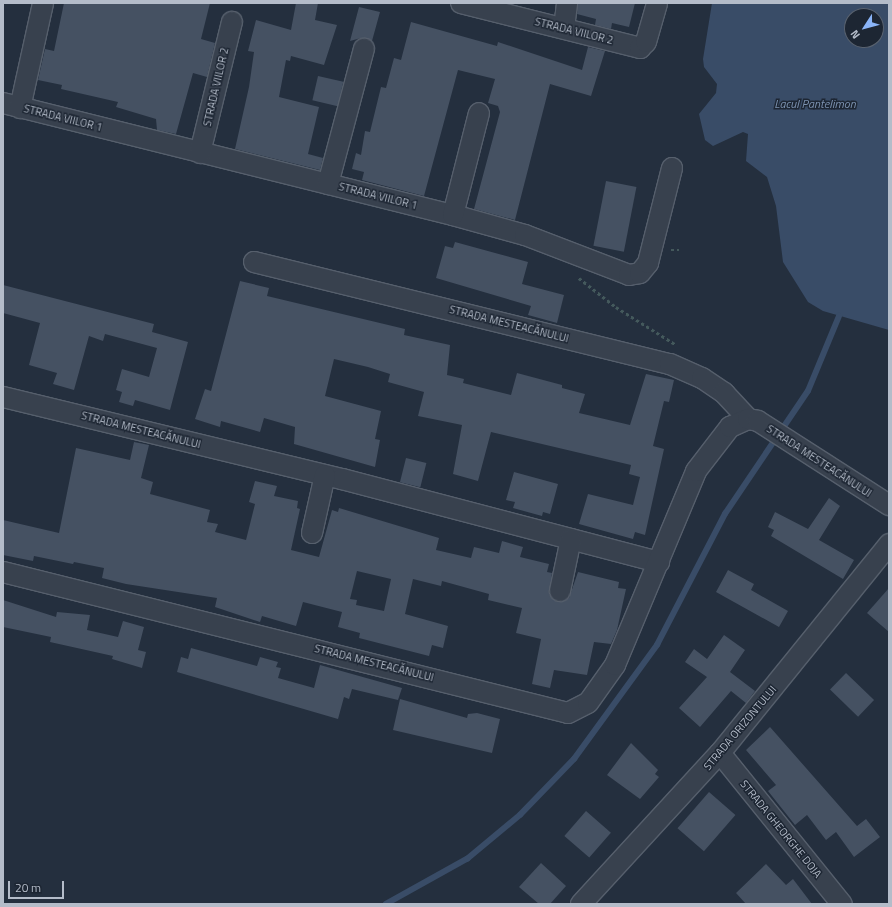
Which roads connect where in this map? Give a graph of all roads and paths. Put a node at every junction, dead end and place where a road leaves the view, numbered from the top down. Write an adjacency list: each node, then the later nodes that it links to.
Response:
1 (43, 3): 8 (street)
2 (461, 3): 6 (street, STRADA VIILOR 2)
3 (568, 3): 6 (street)
4 (656, 4): 6 (street, STRADA VIILOR 2)
5 (232, 22): 10 (street, STRADA VIILOR 2)
6 (564, 28)
7 (364, 49): 12 (street)
8 (12, 105): 10 (street, STRADA VIILOR 1)
9 (479, 113): 13 (street)
10 (200, 153): 12 (street, STRADA VIILOR 1)
11 (672, 168): 13 (street, STRADA VIILOR 1)
12 (328, 184): 13 (street, STRADA VIILOR 1)
13 (453, 215)
14 (254, 262): 16 (street, STRADA MESTEACĂNULUI)
15 (3, 397): 17 (street, STRADA MESTEACĂNULUI)
16 (753, 420): 18 (street, STRADA MESTEACĂNULUI); 22 (street, STRADA MESTEACĂNULUI)
17 (325, 475): 19 (street); 20 (street, STRADA MESTEACĂNULUI)
18 (889, 506)
19 (312, 533)
20 (571, 539): 22 (street, STRADA MESTEACĂNULUI); 24 (street)
21 (889, 544): 25 (street, STRADA ORIZONTULUI)
22 (659, 562): 23 (street, STRADA MESTEACĂNULUI)
23 (3, 572)
24 (560, 591)
25 (720, 753): 26 (street, STRADA ORIZONTULUI); 27 (street, STRADA GHEORGHE DOJA)
26 (581, 904)
27 (842, 904)

